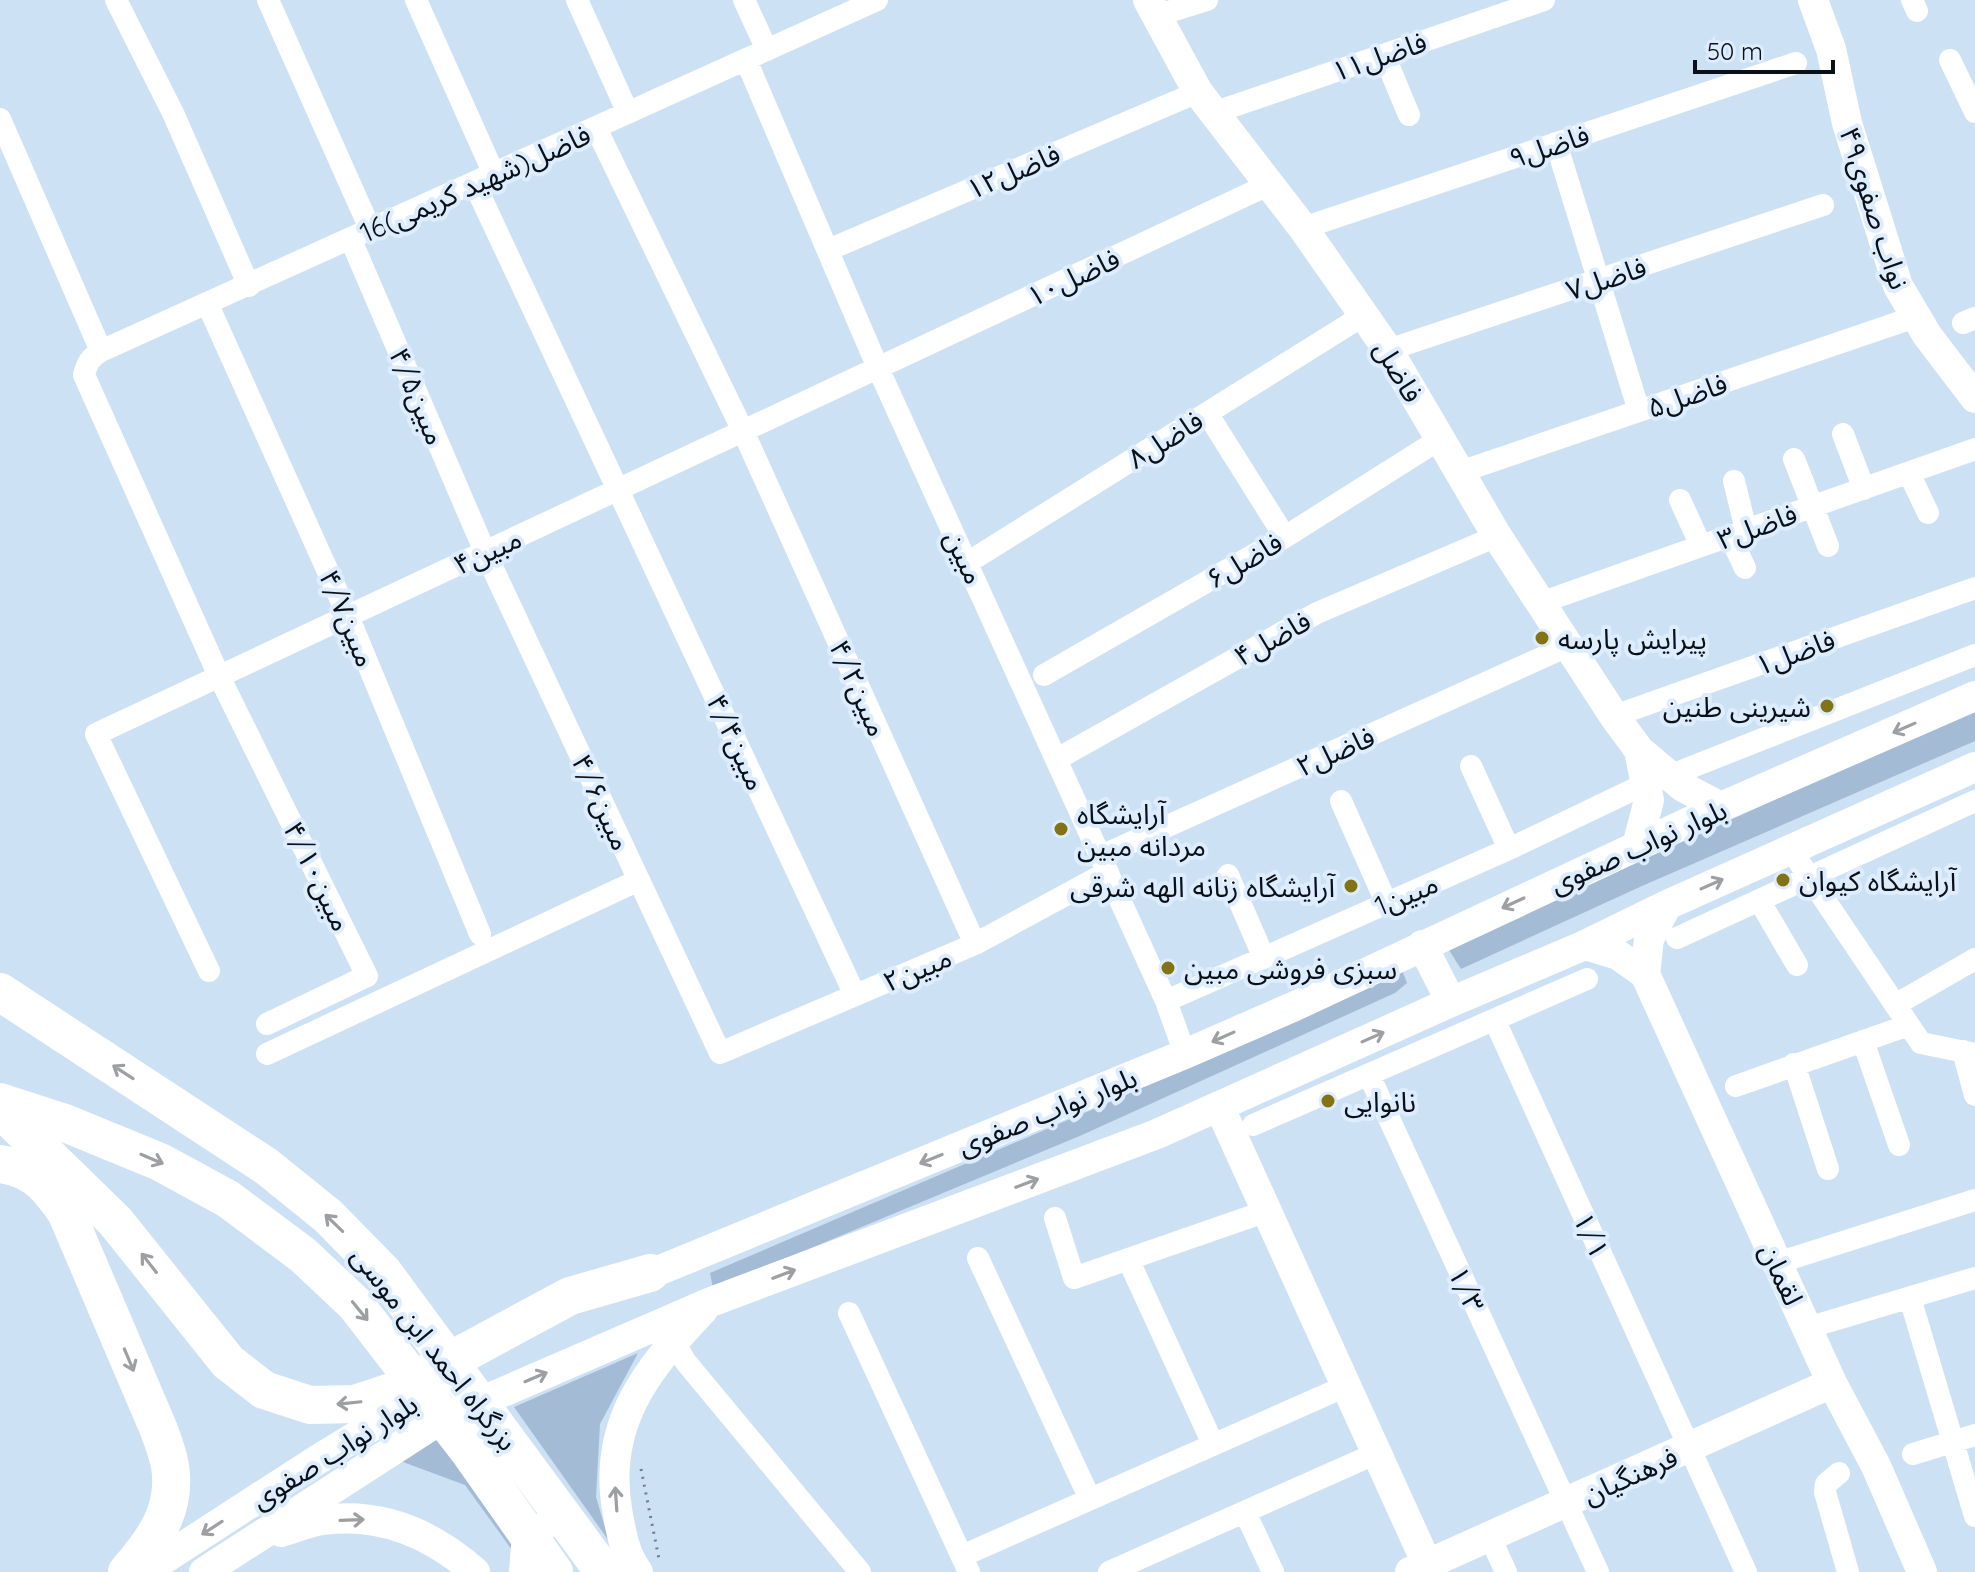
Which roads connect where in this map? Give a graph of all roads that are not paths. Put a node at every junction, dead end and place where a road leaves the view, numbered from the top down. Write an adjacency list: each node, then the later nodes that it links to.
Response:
1 (116, 0): 30 (street)
2 (268, 0): 27 (street, ۴/۵مبین)
3 (416, 0): 23 (street, ۴/۴مبین)
4 (577, 0): 18 (street)
5 (744, 0): 11 (street)
6 (877, 0): 11 (street, 16فاضل(شهید کریمی))
7 (1207, 0): 10 (street)
8 (1544, 0): 12 (street, ۱۱فاضل)
9 (1813, 0): 33 (main road, ۴۹نواب صفوی)
10 (1152, 8): 16 (main road, فاضل)
11 (767, 50): 13 (street, 16فاضل(شهید کریمی))
12 (1384, 55): 16 (street, ۱۱فاضل); 19 (street)
13 (746, 60): 18 (street, 16فاضل(شهید کریمی)); 28 (street, مبین)
14 (1950, 60): 17 (street)
15 (1796, 63): 22 (street, ۹فاضل)
16 (1206, 102): 24 (main road, فاضل); 28 (street, ۱۲فاضل)
17 (1975, 112)
18 (628, 113): 21 (street, 16فاضل(شهید کریمی))
19 (1409, 115)
20 (0, 119): 35 (street)
21 (596, 128): 23 (street, 16فاضل(شهید کریمی)); 40 (street, ۴/۲مبین)
22 (1556, 143): 26 (street, ۹فاضل); 29 (street)
23 (484, 179): 27 (street, 16فاضل(شهید کریمی)); 48 (street, ۴/۴مبین)
24 (1268, 185): 26 (main road, فاضل); 36 (street, ۱۰فاضل)
25 (1823, 205): 29 (street, ۷فاضل)
26 (1303, 228): 32 (main road, فاضل)
27 (361, 235): 30 (street, 16فاضل(شهید کریمی)); 58 (street, ۴/۵مبین)
28 (828, 250): 36 (street, مبین)
29 (1598, 280): 34 (street, ۷فاضل); 38 (street)
30 (249, 286): 31 (street, 16فاضل(شهید کریمی))
31 (208, 305): 35 (street, 16فاضل(شهید کریمی)); 63 (street, ۴/۷مبین)
32 (1364, 315): 34 (main road, فاضل); 39 (street, ۸فاضل)
33 (1915, 317): 37 (main road, ۴۹نواب صفوی); 38 (street, ۵فاضل)
34 (1388, 350): 42 (main road, فاضل)
35 (101, 351): 67 (street)
36 (878, 368): 40 (street, ۴مبین); 59 (street, مبین)
37 (1975, 398)
38 (1639, 411): 45 (street, ۵فاضل)
39 (1207, 413): 55 (street); 59 (street, ۸فاضل)
40 (743, 431): 48 (street, ۴مبین); 89 (street, ۴/۲مبین)
41 (1843, 434): 49 (street)
42 (1440, 439): 45 (main road, فاضل); 55 (street, ۶فاضل)
43 (1975, 449): 46 (street, ۳فاضل)
44 (1794, 459): 51 (street)
45 (1460, 472): 54 (main road, فاضل)
46 (1909, 473): 49 (street, ۳فاضل); 52 (street)
47 (1734, 481): 53 (street)
48 (619, 489): 58 (street, ۴مبین); 99 (street, ۴/۴مبین)
49 (1864, 489): 51 (street, ۳فاضل)
50 (1680, 500): 56 (street)
51 (1814, 506): 53 (street, ۳فاضل); 57 (street)
52 (1928, 513)
53 (1738, 533): 56 (street, ۳فاضل); 60 (street)
54 (1497, 536): 62 (main road, فاضل); 70 (street, ۴فاضل)
55 (1285, 537): 66 (street, ۶فاضل)
56 (1701, 546): 62 (street, ۳فاضل)
57 (1828, 546)
58 (485, 552): 63 (street, ۴مبین); 83 (street, ۴/۶مبین)
59 (967, 563): 70 (street, مبین)
60 (1745, 568)
61 (1975, 588): 69 (street, ۱فاضل)
62 (1540, 603): 64 (main road, فاضل)
63 (348, 616): 67 (street, ۴مبین); 87 (street, ۴/۷مبین)
64 (1568, 646): 69 (main road, فاضل); 80 (street, ۲فاضل)
65 (1975, 655): 73 (street, 1مبین)
66 (1044, 675)
67 (219, 676): 95 (street, ۴مبین); 104 (street, ۴/۱۰مبین)
68 (1975, 696): 76 (main road, بلوار نواب صفوی, one-way to 76)
69 (1614, 716): 73 (main road, فاضل)
70 (1057, 759): 80 (street, مبین)
71 (1471, 766): 78 (street)
72 (1975, 767): 79 (main road, بلوار نواب صفوی)
73 (1657, 780): 76 (main road); 77 (main road, فاضل); 78 (street, 1مبین)
74 (1341, 801): 85 (street)
75 (1975, 801): 82 (street)
76 (1721, 807): 77 (main road, بلوار نواب صفوی)
77 (1637, 846): 90 (main road, بلوار نواب صفوی, one-way to 90)
78 (1509, 849): 85 (street, 1مبین)
79 (1791, 850): 82 (street); 86 (main road, بلوار نواب صفوی, one-way to 79)
80 (1104, 864): 89 (street, ۲مبین); 100 (street, مبین)
81 (1228, 875): 92 (street)
82 (1808, 877): 84 (street); 102 (street)
83 (639, 880): 107 (street, ۴/۶مبین); 109 (street)
84 (1759, 900): 88 (street); 94 (street)
85 (1386, 902): 92 (street, 1مبین)
86 (1667, 905): 91 (main road, بلوار نواب صفوی); 96 (main road)
87 (480, 934)
88 (1677, 938)
89 (975, 944): 99 (street, ۲مبین)
90 (1422, 945): 101 (main road); 110 (main road, بلوار نواب صفوی, one-way to 110)
91 (1585, 945): 96 (main road); 101 (main road, بلوار نواب صفوی)
92 (1264, 958): 100 (street, 1مبین)
93 (1975, 959): 102 (street)
94 (1797, 965)
95 (209, 971)
96 (1645, 974): 127 (main road, لقمان)
97 (1587, 979): 103 (street)
98 (0, 992): 151 (highway, بزرگراه احمد ابن موسی, one-way to 98)
99 (855, 995): 107 (street, ۲مبین)
100 (1166, 1001): 110 (street, مبین)
101 (1451, 1002): 116 (main road, بلوار نواب صفوی, one-way to 101)
102 (1895, 1005): 105 (street)
103 (1495, 1021): 112 (street); 140 (street, ۱/۱)
104 (267, 1024)
105 (1909, 1025): 106 (street); 108 (street)
106 (1863, 1041): 111 (street); 119 (street)
107 (720, 1053)
108 (1969, 1053): 114 (street)
109 (267, 1054)
110 (1185, 1054): 128 (main road, بلوار نواب صفوی, one-way to 128)
111 (1794, 1064): 113 (street); 121 (street)
112 (1369, 1075): 118 (street); 145 (street, ۱/۳)
113 (1736, 1086)
114 (1975, 1095)
115 (0, 1102): 159 (highway, بزرگراه احمد ابن موسی, one-way to 159)
116 (1219, 1106): 123 (main road, فرهنگیان); 131 (main road, بلوار نواب صفوی, one-way to 116)
117 (0, 1109): 128 (highway, one-way to 117)
118 (1253, 1125)
119 (1899, 1145)
120 (0, 1164): 154 (highway, one-way to 154)
121 (1828, 1169)
122 (1975, 1200): 127 (street)
123 (1267, 1211): 126 (street); 136 (main road, فرهنگیان)
124 (1055, 1218): 126 (street)
125 (978, 1258): 144 (street)
126 (1128, 1259): 139 (street)
127 (1777, 1263): 133 (main road, لقمان)
128 (650, 1273): 155 (main road, بلوار نواب صفوی, one-way to 155)
129 (1975, 1278): 130 (street)
130 (1910, 1298): 133 (street); 138 (street)
131 (711, 1302): 134 (main road); 149 (main road, بلوار نواب صفوی, one-way to 131)
132 (849, 1313): 150 (street)
133 (1807, 1328): 135 (main road, لقمان)
134 (674, 1341): 151 (main road, one-way to 134); 160 (street)
135 (1832, 1383): 140 (main road, فرهنگیان); 166 (main road, لقمان)
136 (1346, 1386): 139 (street); 141 (main road, فرهنگیان)
137 (1975, 1435): 138 (street)
138 (1953, 1442): 142 (street); 147 (street)
139 (1213, 1444): 144 (street)
140 (1690, 1448): 145 (main road, فرهنگیان); 164 (street, ۱/۱)
141 (1377, 1453): 146 (street); 152 (main road, فرهنگیان)
142 (1913, 1454)
143 (1839, 1473): 165 (street)
144 (1090, 1499): 150 (street)
145 (1566, 1503): 148 (main road, فرهنگیان); 163 (street, ۱/۳)
146 (1245, 1512): 153 (street); 161 (street)
147 (1975, 1516)
148 (1490, 1537): 152 (main road, فرهنگیان); 162 (street)
149 (249, 1542): 156 (main road, بلوار نواب صفوی); 157 (main road, one-way to 157)
150 (965, 1564)
151 (633, 1568): 158 (main road)
152 (1418, 1568)
153 (1118, 1570)
154 (127, 1572)
155 (144, 1572)
156 (204, 1572)
157 (475, 1572)
158 (524, 1572)
159 (554, 1572)
160 (860, 1572)
161 (1273, 1572)
162 (1506, 1572)
163 (1598, 1572)
164 (1746, 1572)
165 (1848, 1572)
166 (1922, 1572)

